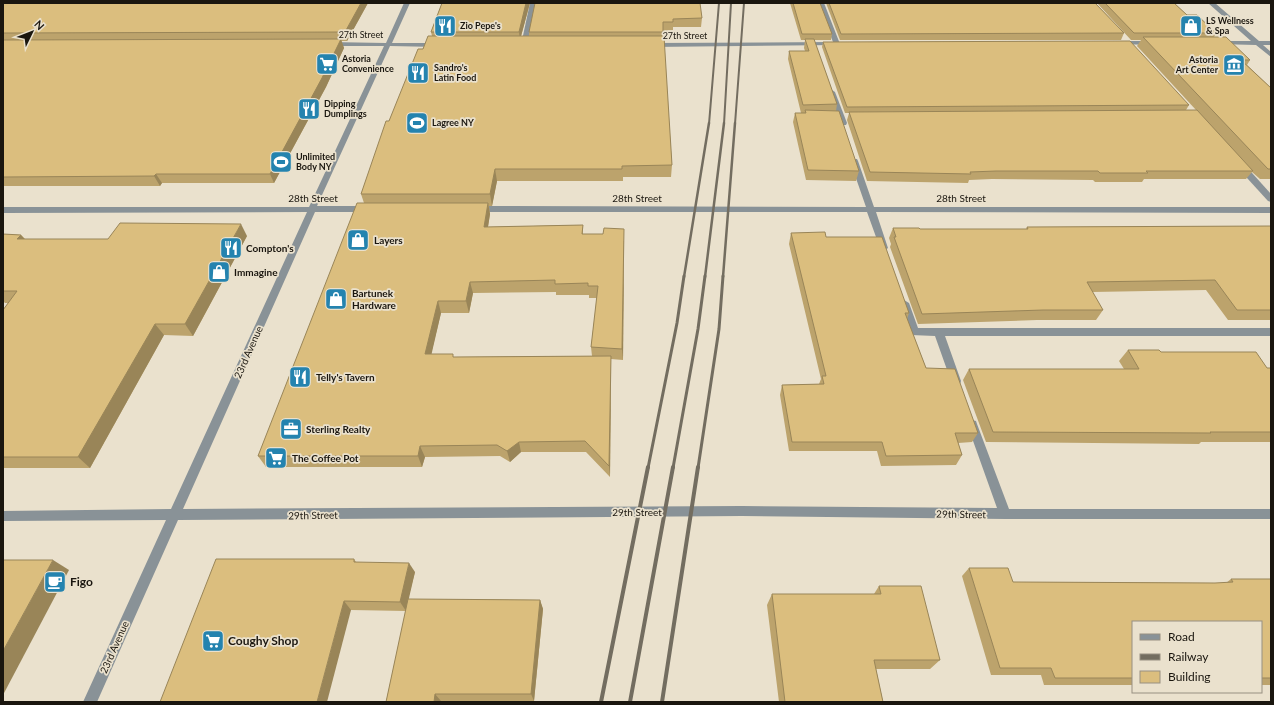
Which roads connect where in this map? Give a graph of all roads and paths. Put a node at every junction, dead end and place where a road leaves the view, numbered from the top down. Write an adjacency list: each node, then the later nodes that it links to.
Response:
1 (407, 3): 13 (street, 23rd Avenue)
2 (533, 3): 19 (street)
3 (821, 3): 16 (street)
4 (1212, 3): 10 (street)
5 (1121, 34): 7 (street)
6 (1112, 43): 7 (street)
7 (1128, 43): 8 (street); 22 (street)
8 (1160, 43)
9 (1215, 43): 10 (street)
10 (1257, 43): 11 (street); 24 (street)
11 (1271, 43)
12 (320, 44): 13 (street, 27th Street)
13 (389, 44): 14 (street, 27th Street); 30 (street, 23rd Avenue)
14 (448, 44)
15 (816, 44): 16 (street, 27th Street); 21 (street, 27th Street); 23 (street)
16 (837, 44): 17 (street, 27th Street)
17 (845, 44)
18 (516, 45): 19 (street)
19 (524, 45): 20 (street)
20 (532, 45)
21 (643, 45)
22 (1136, 51)
23 (819, 55)
24 (1271, 55)
25 (829, 82): 26 (street)
26 (845, 131)
27 (852, 152): 33 (street)
28 (1236, 161): 29 (street)
29 (1271, 199)
30 (312, 209): 31 (street, 28th Street); 34 (street, 28th Street); 45 (street, 23rd Avenue)
31 (376, 209)
32 (471, 209): 33 (street, 28th Street)
33 (871, 209): 35 (street, 28th Street); 36 (street)
34 (3, 210)
35 (1271, 210)
36 (888, 258)
37 (901, 295): 38 (street)
38 (939, 332): 39 (street); 40 (street)
39 (1271, 332)
40 (960, 390)
41 (967, 411): 42 (street)
42 (1005, 514): 43 (street, 29th Street); 45 (street, 29th Street)
43 (1271, 514)
44 (3, 516): 45 (street, 29th Street)
45 (174, 516): 46 (street, 23rd Avenue)
46 (90, 702)

